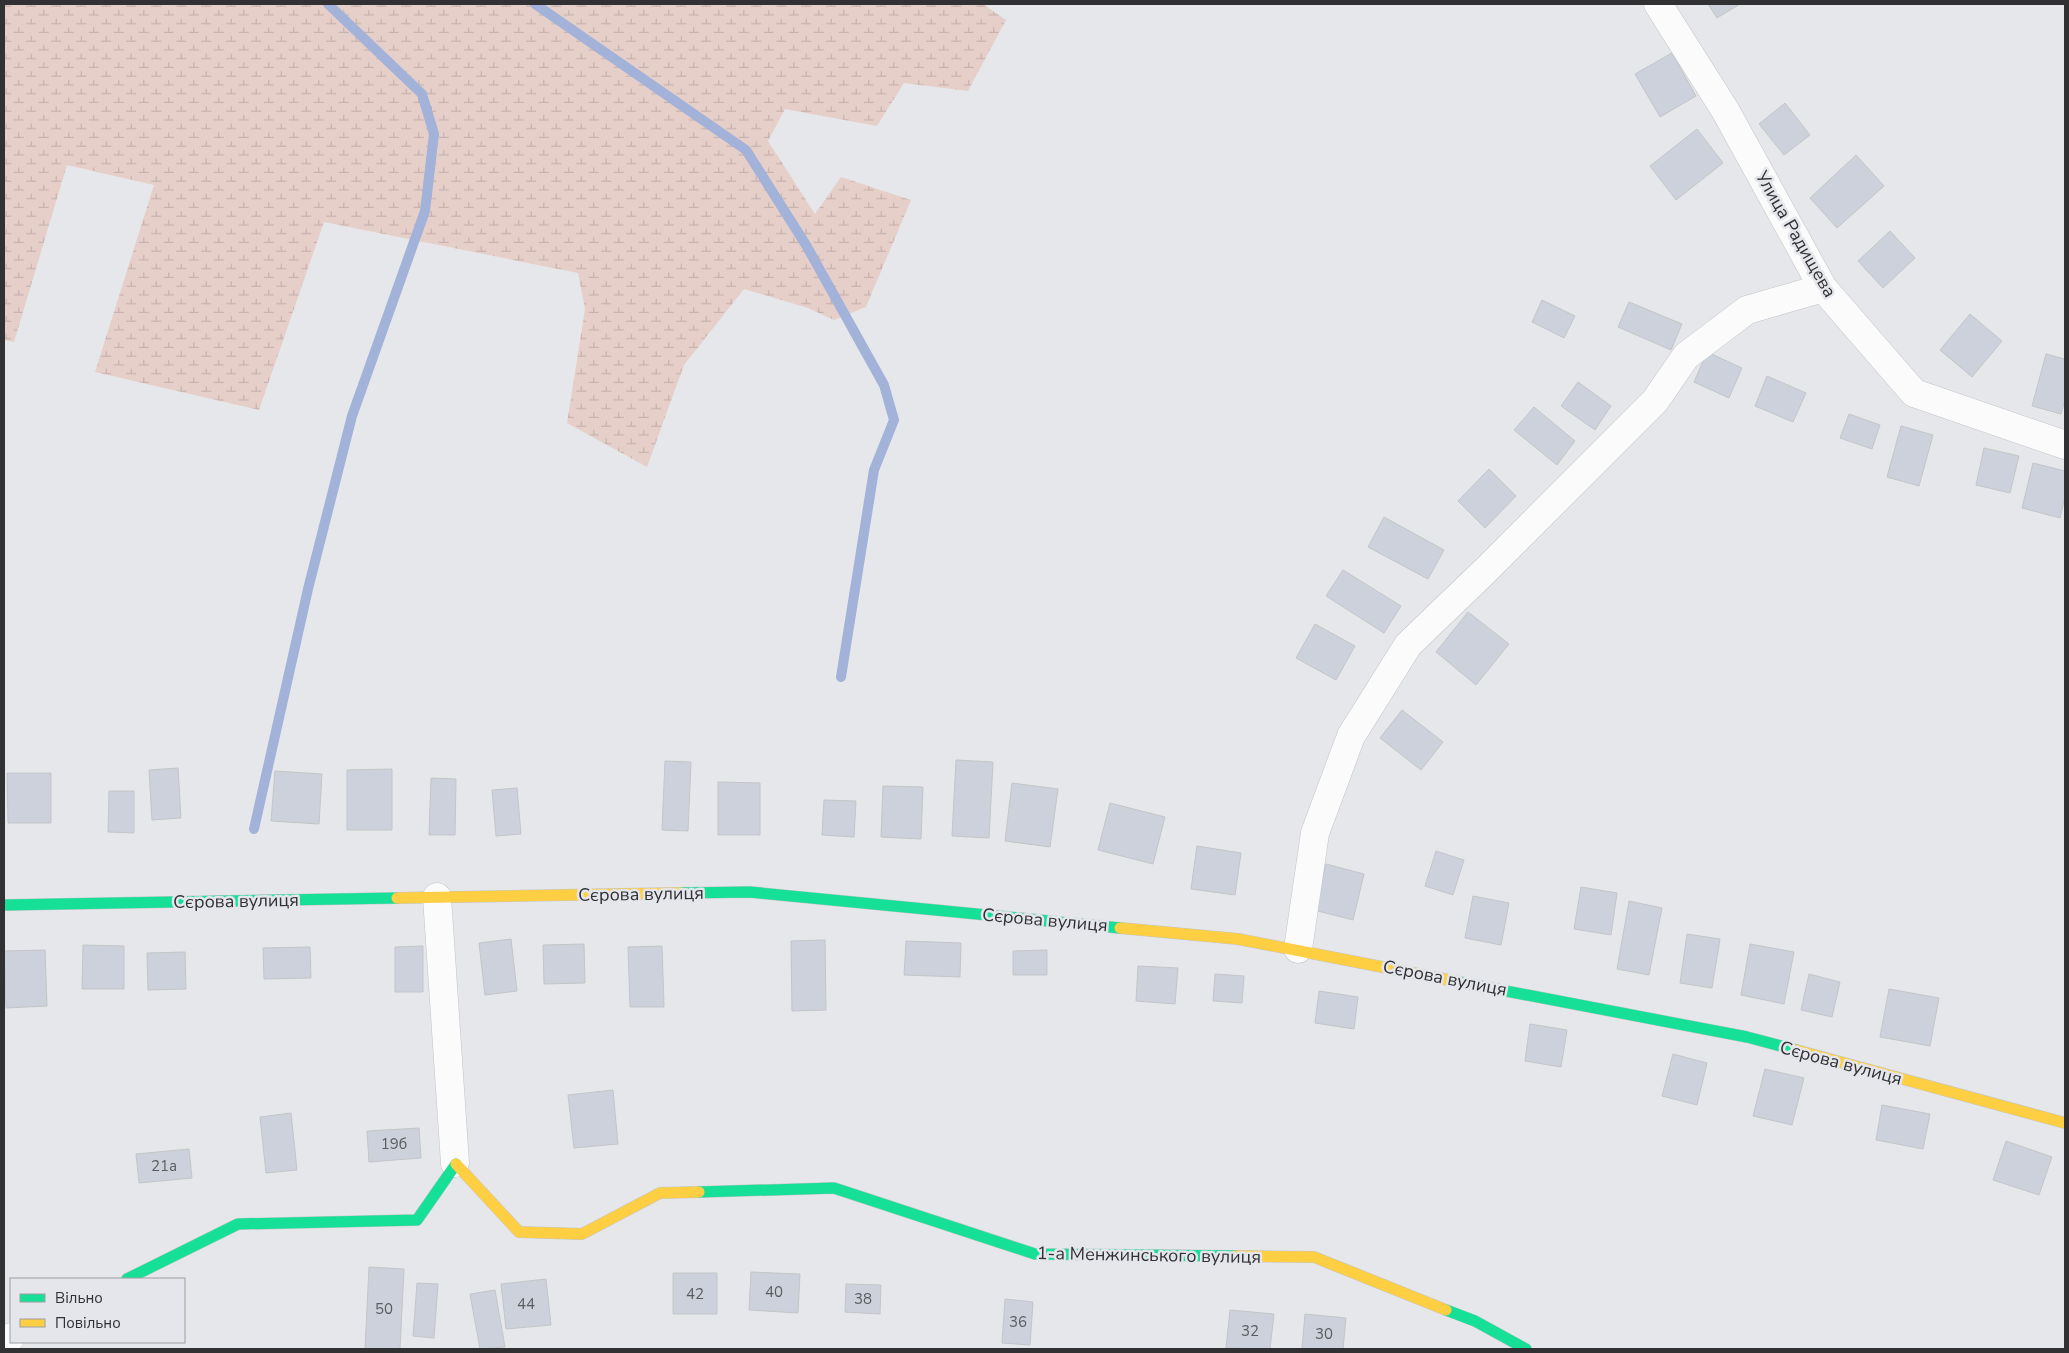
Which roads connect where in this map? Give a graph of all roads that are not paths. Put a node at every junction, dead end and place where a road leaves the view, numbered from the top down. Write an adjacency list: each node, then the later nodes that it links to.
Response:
1 (1658, 4): 2 (street, Улица Радищева)
2 (1823, 288): 3 (street, Улица Радищева); 6 (street)
3 (2065, 445)
4 (437, 897): 5 (street, Сєрова вулиця); 6 (street, Сєрова вулиця); 8 (street)
5 (4, 905)
6 (1298, 949): 7 (street, Сєрова вулиця)
7 (2065, 1123)
8 (454, 1164): 9 (street); 10 (street, 1-а Менжинського вулиця)
9 (129, 1278)
10 (1526, 1349)

